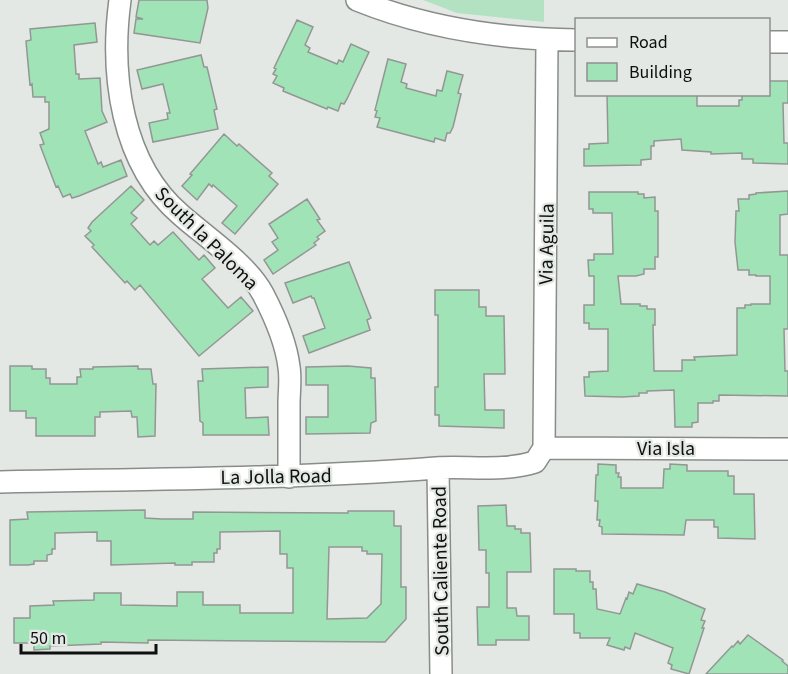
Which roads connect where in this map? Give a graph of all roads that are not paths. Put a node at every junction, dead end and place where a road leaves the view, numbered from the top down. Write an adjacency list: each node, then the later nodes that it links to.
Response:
1 (120, 0): 10 (street, South la Paloma)
2 (357, 0): 3 (street)
3 (547, 40): 4 (street); 7 (street, Via Aguila)
4 (575, 40)
5 (770, 42): 6 (street)
6 (788, 42)
7 (544, 448): 8 (street, Via Isla); 9 (street, La Jolla Road)
8 (788, 449)
9 (438, 468): 10 (street, La Jolla Road); 12 (street, South Caliente Road)
10 (289, 477): 11 (street, La Jolla Road)
11 (0, 482)
12 (441, 674)

